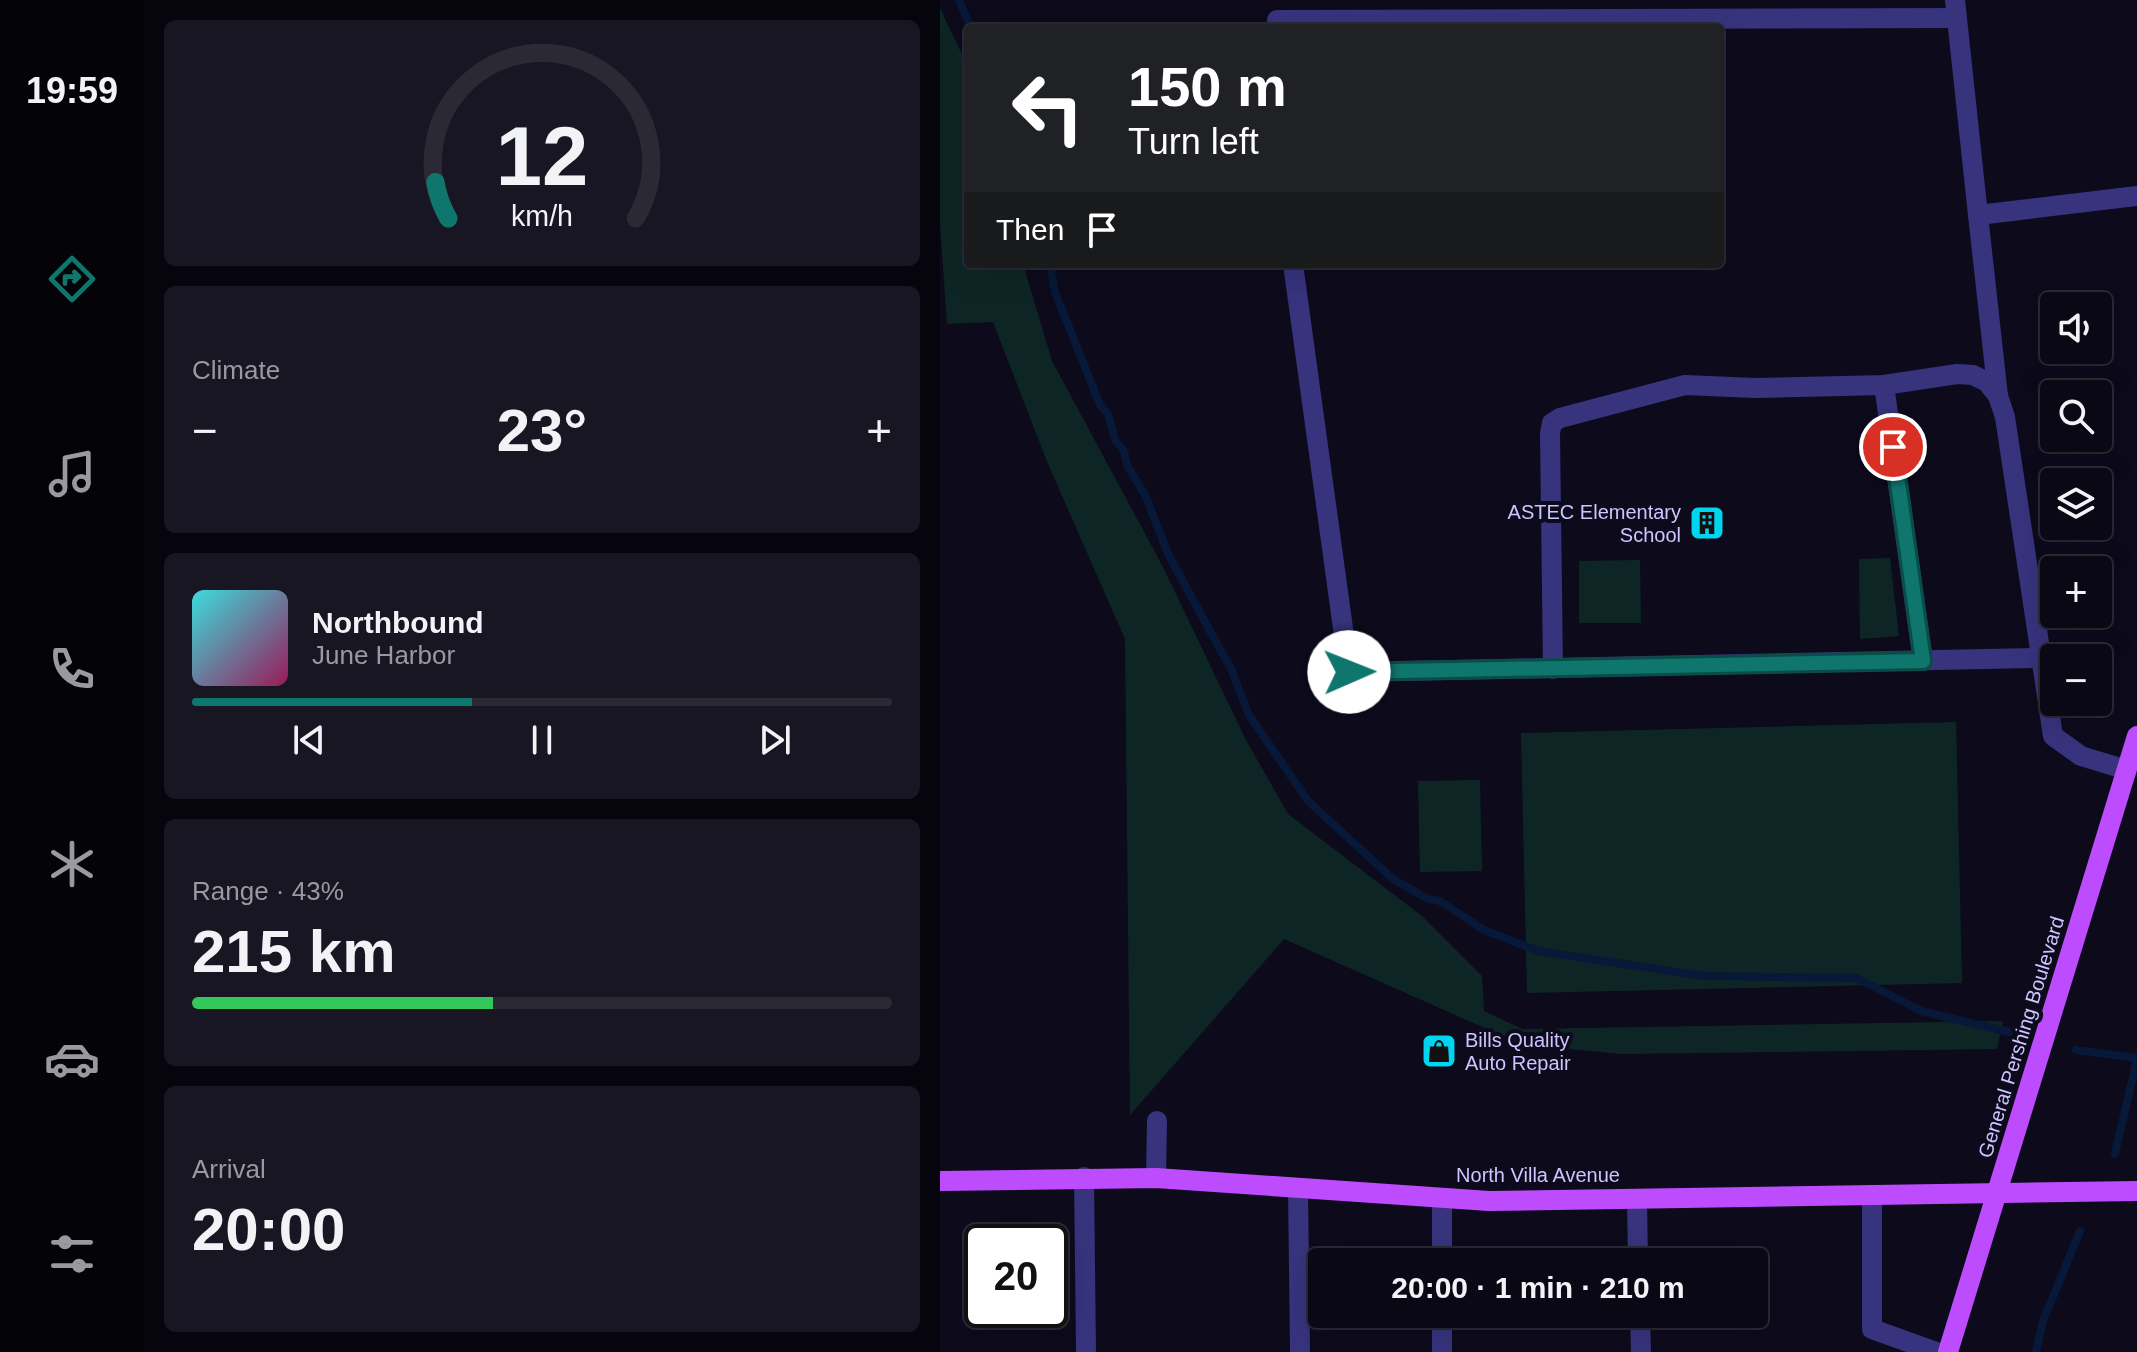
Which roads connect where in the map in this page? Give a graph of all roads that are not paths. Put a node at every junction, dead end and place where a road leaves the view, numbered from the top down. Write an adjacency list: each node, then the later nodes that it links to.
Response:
1 (1674, 9): 2 (street); 3 (street)
2 (1956, 9): 6 (street)
3 (1549, 10): 4 (street)
4 (1276, 16)
5 (2137, 196): 6 (street)
6 (1978, 215): 9 (street)
7 (1293, 268): 12 (street)
8 (1884, 385): 9 (street); 11 (street); 12 (street)
9 (1998, 396): 10 (street)
10 (2039, 658): 11 (street); 14 (street)
11 (1923, 661): 12 (street)
12 (1553, 669)
13 (2137, 736): 14 (main road, General Pershing Boulevard)
14 (2127, 770): 21 (main road, General Pershing Boulevard)
15 (1157, 1121): 17 (street)
16 (1084, 1177): 17 (main road, North Villa Avenue); 18 (main road, North Villa Avenue); 29 (street)
17 (1156, 1178): 19 (main road, North Villa Avenue)
18 (940, 1181)
19 (1298, 1188): 23 (main road, North Villa Avenue); 30 (street)
20 (2137, 1191): 21 (main road, North Villa Avenue)
21 (1998, 1193): 22 (main road, North Villa Avenue); 34 (main road, General Pershing Boulevard)
22 (1872, 1195): 24 (main road, North Villa Avenue); 33 (street)
23 (1442, 1198): 24 (main road, North Villa Avenue); 25 (street)
24 (1637, 1199): 26 (street)
25 (1442, 1248)
26 (1638, 1248)
27 (1442, 1328): 31 (street)
28 (1640, 1328): 32 (street)
29 (1086, 1352)
30 (1300, 1352)
31 (1442, 1352)
32 (1641, 1352)
33 (1936, 1352)
34 (1948, 1352)

